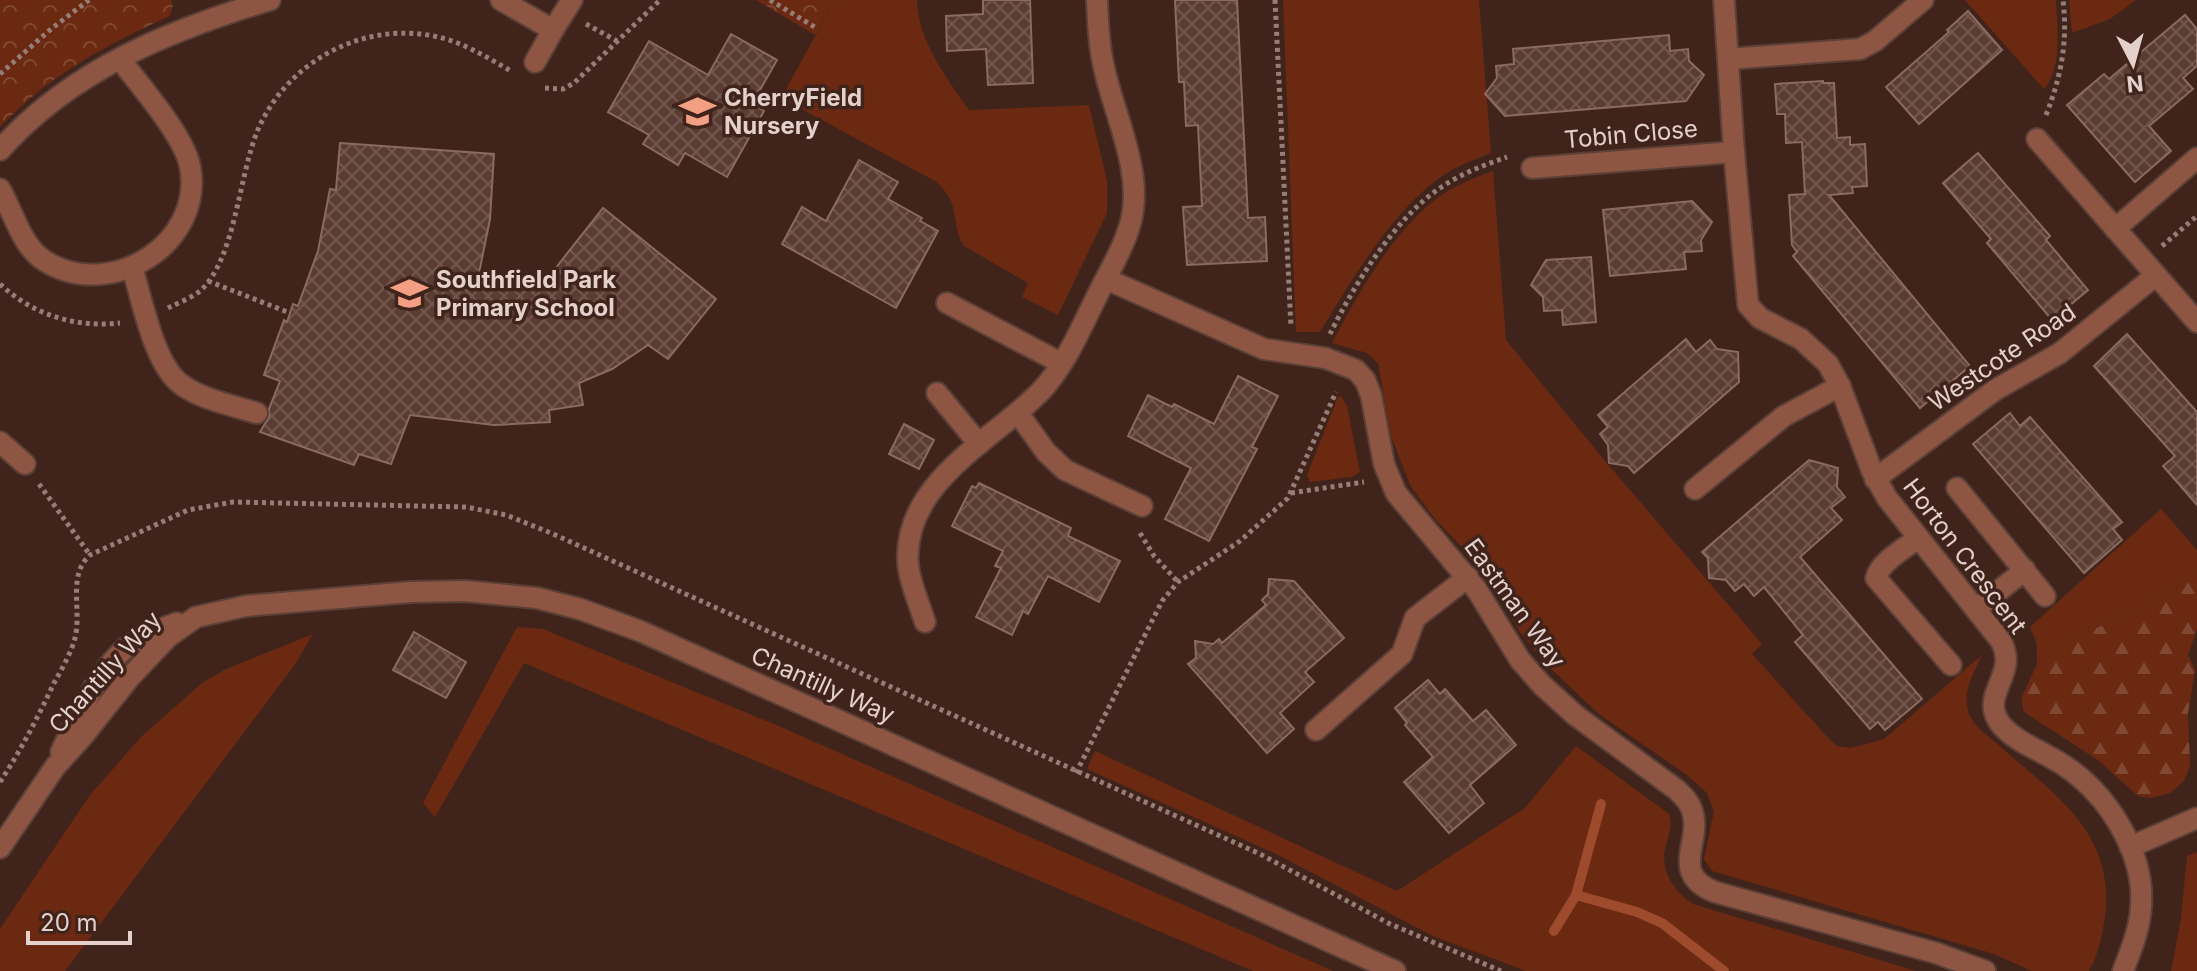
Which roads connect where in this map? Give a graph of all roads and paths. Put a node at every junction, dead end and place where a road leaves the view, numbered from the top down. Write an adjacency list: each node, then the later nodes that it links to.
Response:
1 (89, 0): 17 (path)
2 (270, 0): 14 (street)
3 (501, 0): 13 (street)
4 (572, 0): 13 (street)
5 (660, 0): 18 (path)
6 (770, 0): 12 (path)
7 (1097, 0): 29 (street)
8 (1275, 0): 36 (path)
9 (1724, 0): 15 (street, Horton Crescent)
10 (1923, 0): 15 (street)
11 (2063, 0): 19 (path)
12 (818, 29)
13 (553, 30): 16 (street)
14 (120, 59): 20 (street); 27 (street)
15 (1728, 59): 21 (street, Horton Crescent)
16 (528, 69): 30 (path)
17 (0, 74)
18 (540, 87)
19 (2037, 139): 26 (street)
20 (0, 150)
21 (1734, 152): 23 (street, Tobin Close); 40 (street, Horton Crescent)
22 (2197, 158): 26 (street)
23 (1532, 168): 37 (path)
24 (0, 189): 27 (street)
25 (2197, 216): 28 (path)
26 (2115, 229): 28 (street)
27 (132, 267): 34 (street)
28 (2149, 269): 35 (street); 48 (street, Westcote Road)
29 (1106, 279): 36 (street); 38 (street)
30 (208, 281): 33 (path); 34 (path)
31 (0, 284): 34 (path)
32 (947, 303): 38 (street)
33 (290, 313)
34 (147, 316): 42 (street)
35 (2197, 322)
36 (1292, 354): 37 (street)
37 (1325, 358): 39 (street)
38 (1061, 363): 43 (street)
39 (1348, 365): 47 (street, Eastman Way); 51 (path)
40 (1840, 386): 48 (street, Horton Crescent); 50 (street)
41 (937, 393): 45 (street)
42 (257, 413)
43 (1018, 413): 45 (street); 52 (street)
44 (0, 442): 46 (street)
45 (979, 444): 59 (street)
46 (25, 464): 63 (path, Chantilly Way)
47 (1388, 478): 51 (path); 55 (street, Eastman Way)
48 (1875, 479): 53 (street, Horton Crescent)
49 (1957, 488): 54 (street)
50 (1695, 489)
51 (1291, 493): 56 (path)
52 (1142, 506): 56 (path)
53 (1918, 538): 58 (street, Horton Crescent); 60 (street)
54 (2025, 570): 57 (street); 58 (street)
55 (1468, 577): 61 (street); 68 (street, Eastman Way)
56 (1178, 582): 62 (path)
57 (2045, 596)
58 (1976, 609): 65 (street, Horton Crescent)
59 (925, 622)
60 (1951, 665)
61 (1316, 730)
62 (1076, 773)
63 (0, 782)
64 (2197, 818): 65 (street)
65 (2130, 847): 69 (street, Horton Crescent)
66 (0, 848): 67 (street, Chantilly Way)
67 (1395, 971)
68 (1985, 971)
69 (2123, 971)

